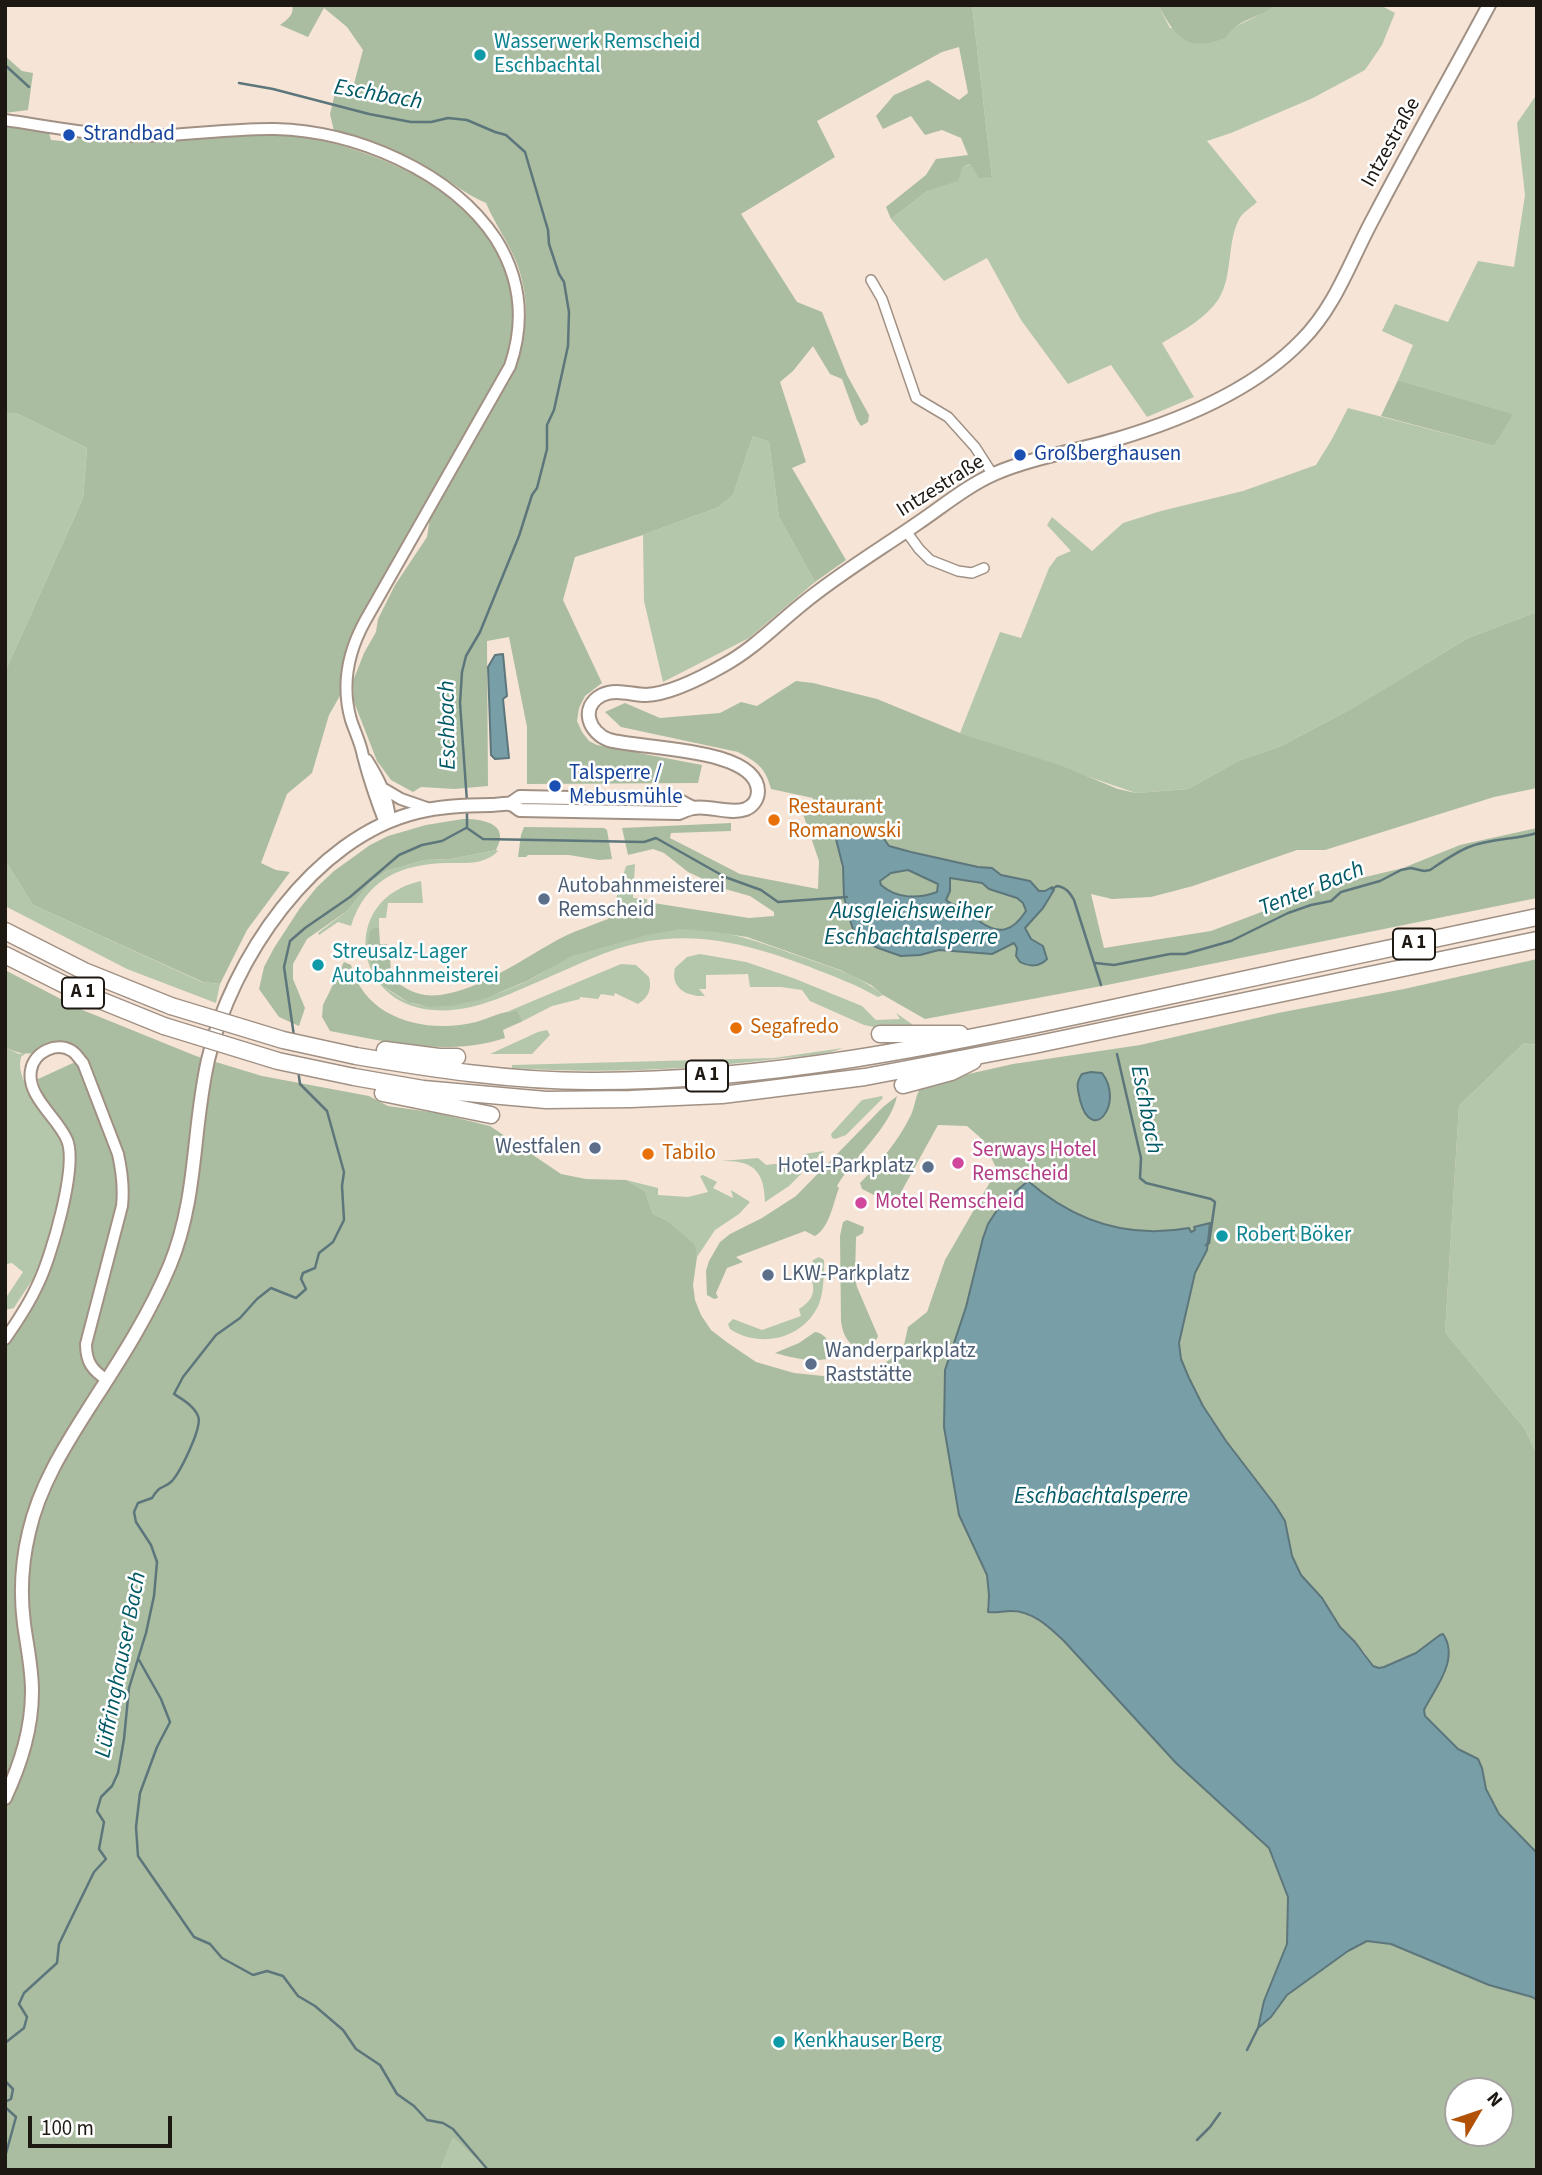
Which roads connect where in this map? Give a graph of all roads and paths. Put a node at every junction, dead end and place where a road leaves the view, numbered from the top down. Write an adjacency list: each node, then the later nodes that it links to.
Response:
1 (1489, 5): 4 (main road, Intzestraße)
2 (5, 120): 7 (street)
3 (872, 280): 4 (street)
4 (993, 475): 5 (main road, Intzestraße)
5 (906, 531): 6 (street); 9 (main road, Intzestraße)
6 (984, 568)
7 (363, 754): 8 (street); 10 (street)
8 (384, 789): 9 (street); 10 (street)
9 (430, 809): 10 (main road)
10 (388, 821): 24 (main road)
11 (1537, 917): 16 (highway, A 1)
12 (5, 931): 18 (highway, A 1, bridge)
13 (1537, 940): 17 (highway, A 1)
14 (5, 955): 20 (highway, A 1, bridge)
15 (880, 1034): 16 (highway)
16 (984, 1035): 18 (highway, A 1)
17 (990, 1052): 20 (highway, A 1); 21 (highway)
18 (356, 1056): 19 (highway)
19 (457, 1057)
20 (354, 1077): 22 (highway)
21 (903, 1085)
22 (491, 1115)
23 (5, 1339): 24 (street)
24 (107, 1380): 25 (main road)
25 (5, 1798)

